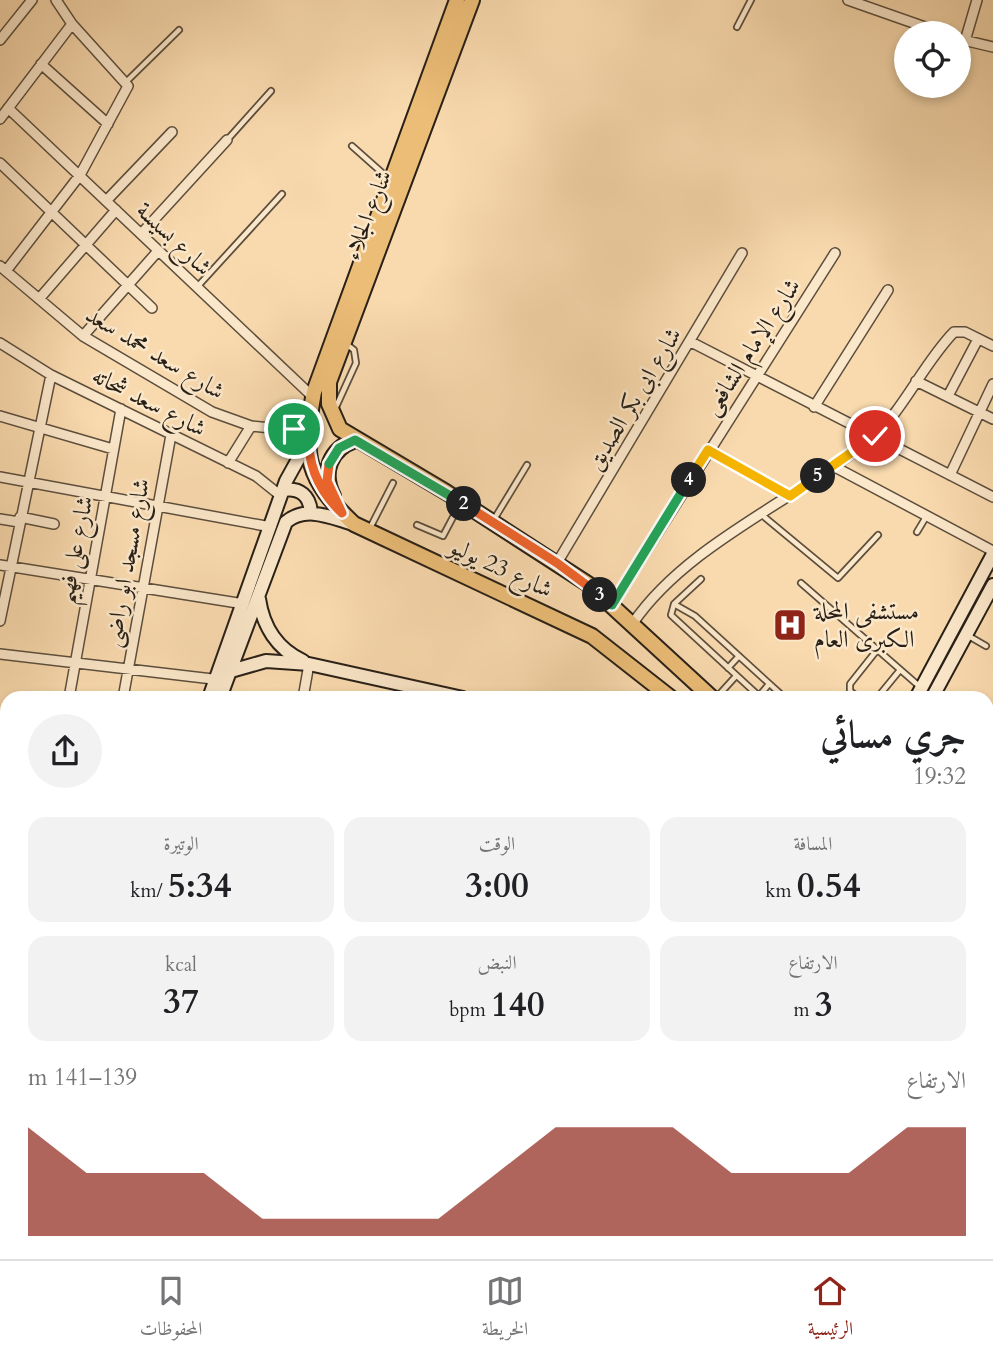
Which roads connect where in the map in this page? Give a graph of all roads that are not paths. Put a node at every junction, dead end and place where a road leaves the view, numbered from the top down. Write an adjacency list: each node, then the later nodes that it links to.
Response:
1 (32, 0): 14 (street)
2 (56, 0): 11 (street)
3 (457, 0): 27 (main road, شارع الجلاء)
4 (472, 0): 27 (main road, شارع الجلاء)
5 (751, 0): 12 (lane)
6 (848, 0): 8 (street)
7 (977, 0): 10 (street)
8 (869, 4): 9 (street)
9 (912, 21)
10 (969, 21)
11 (72, 23): 17 (street); 18 (street)
12 (737, 27)
13 (179, 30): 18 (lane)
14 (0, 40)
15 (971, 42): 16 (street)
16 (993, 47)
17 (41, 64): 20 (street); 22 (street)
18 (127, 82): 22 (street)
19 (271, 91): 24 (lane)
20 (8, 108): 21 (street); 28 (street, شارع بسيسة)
21 (0, 118)
22 (108, 124): 28 (street)
23 (172, 132): 31 (street)
24 (227, 140): 34 (street)
25 (352, 146): 29 (lane)
26 (0, 163): 33 (street)
27 (404, 164): 29 (main road, شارع الجلاء); 66 (main road, شارع الجلاء)
28 (80, 175): 31 (street, شارع بسيسة); 33 (street)
29 (391, 180): 54 (main road, شارع الجلاء)
30 (282, 194): 41 (lane)
31 (106, 201): 32 (street, شارع بسيسة)
32 (116, 211): 34 (street, شارع بسيسة); 35 (street)
33 (51, 212): 35 (street); 39 (street)
34 (141, 234): 36 (street, شارع بسيسة)
35 (86, 245): 40 (street); 43 (street)
36 (158, 251): 40 (street); 41 (street, شارع بسيسة)
37 (742, 253): 47 (street, شارع ابى بكر الصديق)
38 (835, 253): 51 (street, شارع الإمام الشافعى)
39 (3, 269): 43 (street, شارع سعد محمد سعد)
40 (128, 285): 44 (street); 45 (street)
41 (197, 287): 54 (street, شارع بسيسة)
42 (888, 290): 56 (street)
43 (39, 299): 45 (street, شارع سعد محمد سعد)
44 (152, 308)
45 (83, 336): 61 (street, شارع سعد محمد سعد)
46 (978, 338): 49 (street); 52 (street); 55 (street)
47 (691, 342): 51 (street); 98 (street, شارع ابى بكر الصديق)
48 (0, 343): 50 (street, شارع سعد شحاته)
49 (993, 346)
50 (51, 375): 57 (street, شارع سعد شحاته); 63 (street)
51 (756, 375): 56 (street); 69 (street, شارع الإمام الشافعى)
52 (916, 381): 55 (street); 65 (street)
53 (993, 384): 58 (street)
54 (313, 397): 62 (main road, شارع الجلاء)
55 (948, 397): 58 (street)
56 (814, 407): 65 (street)
57 (121, 409): 64 (street, شارع سعد شحاته); 68 (street, شارع على فهيم)
58 (979, 412): 60 (street); 73 (street)
59 (0, 416): 63 (street)
60 (993, 419)
61 (251, 426): 62 (street, شارع سعد محمد سعد); 70 (street)
62 (308, 426): 67 (main road, شارع الجلاء)
63 (39, 428): 68 (street); 75 (street)
64 (171, 435): 70 (street, شارع سعد شحاته); 82 (street, شارع مسجد ابو راضى)
65 (875, 436): 72 (street); 73 (street)
66 (355, 440): 81 (main road, شارع 23 يوليو); 84 (main road)
67 (307, 443): 77 (street, شارع الجلاء); 84 (main road, شارع الجلاء)
68 (113, 449): 80 (street, شارع على فهيم)
69 (708, 450): 78 (street); 109 (street, شارع الإمام الشافعى)
70 (228, 463): 77 (street, شارع سعد شحاته)
71 (527, 466): 89 (lane)
72 (833, 466): 78 (street); 86 (street)
73 (950, 475): 79 (street)
74 (0, 477): 75 (street)
75 (27, 483): 80 (street); 88 (street)
76 (393, 483): 94 (lane)
77 (282, 493): 83 (street); 93 (street, شارع الجلاء)
78 (790, 496): 85 (street)
79 (993, 497)
80 (104, 498): 82 (street); 101 (street, شارع على فهيم)
81 (461, 502): 89 (main road, شارع 23 يوليو); 92 (lane)
82 (156, 508): 93 (street); 105 (street, شارع مسجد ابو راضى)
83 (311, 513): 91 (street); 106 (street, شارع الجلاء)
84 (342, 513): 91 (main road, شارع 23 يوليو)
85 (762, 515): 96 (lane); 112 (street)
86 (926, 517): 95 (lane); 97 (street)
87 (0, 519): 88 (street)
88 (20, 520): 90 (street); 100 (street)
89 (493, 522): 98 (main road, شارع 23 يوليو)
90 (54, 524)
91 (354, 524): 94 (main road, شارع 23 يوليو)
92 (417, 525)
93 (271, 527): 107 (street, شارع الجلاء)
94 (368, 532): 132 (main road, شارع 23 يوليو)
95 (917, 532)
96 (878, 535)
97 (993, 552): 111 (street)
98 (557, 563): 109 (main road, شارع 23 يوليو)
99 (0, 565): 100 (street)
100 (11, 566): 101 (street); 110 (street)
101 (89, 579): 105 (street); 118 (street, شارع على فهيم)
102 (701, 579): 108 (lane)
103 (801, 583): 115 (lane)
104 (993, 585): 113 (street)
105 (142, 588): 107 (street); 121 (street, شارع مسجد ابو راضى)
106 (259, 595): 119 (street); 124 (street, شارع الجلاء)
107 (244, 604): 124 (street, شارع الجلاء)
108 (674, 604): 117 (lane); 120 (lane)
109 (612, 605): 112 (main road, شارع 23 يوليو)
110 (0, 621)
111 (957, 622): 113 (street); 141 (street)
112 (633, 623): 133 (main road, شارع 23 يوليو)
113 (968, 632): 114 (lane); 142 (street)
114 (986, 646)
115 (877, 650): 122 (lane); 138 (lane)
116 (0, 654): 118 (street)
117 (739, 656): 120 (lane); 125 (lane)
118 (74, 663): 121 (street); 126 (street, شارع على فهيم)
119 (309, 664): 124 (street); 130 (street); 131 (street)
120 (728, 668): 123 (lane)
121 (128, 670): 124 (street); 127 (street, شارع مسجد ابو راضى)
122 (900, 670): 139 (lane); 140 (lane)
123 (736, 675): 134 (lane); 135 (lane)
124 (225, 677): 128 (street, شارع الجلاء); 129 (street, شارع الجلاء)
125 (769, 684): 136 (lane); 137 (lane)
126 (70, 691)
127 (124, 691)
128 (214, 691)
129 (222, 691)
130 (304, 691)
131 (429, 691)
132 (662, 691)
133 (702, 691)
134 (714, 691)
135 (753, 691)
136 (764, 691)
137 (777, 691)
138 (850, 691)
139 (883, 691)
140 (917, 691)
141 (921, 691)
142 (936, 691)

